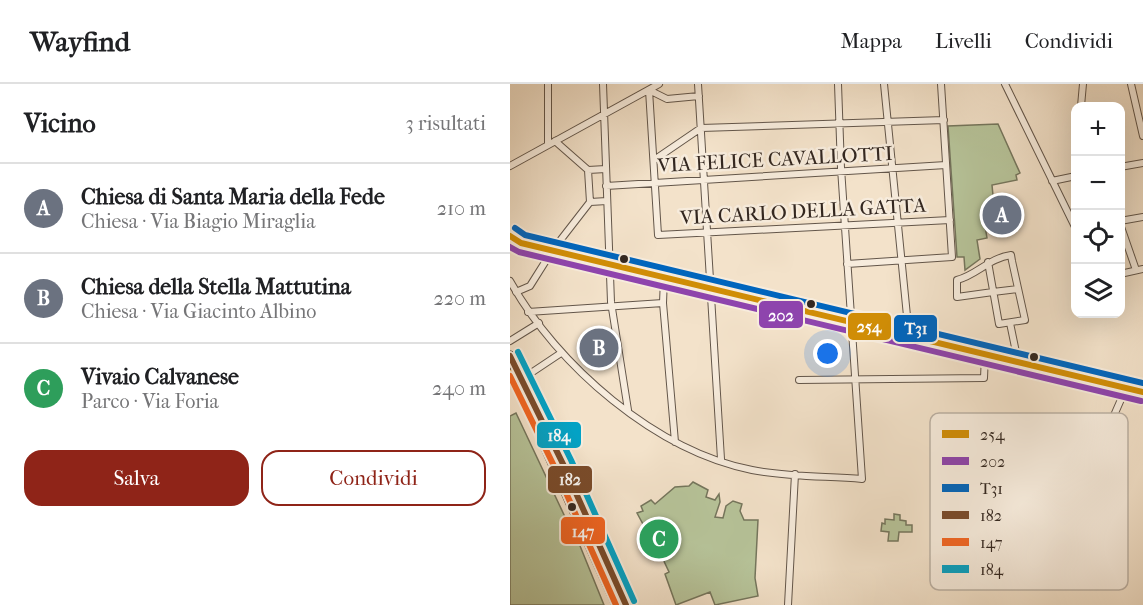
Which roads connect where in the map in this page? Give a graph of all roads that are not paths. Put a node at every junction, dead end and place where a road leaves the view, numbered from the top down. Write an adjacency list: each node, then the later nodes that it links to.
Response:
1 (548, 84): 21 (street)
2 (603, 84): 14 (street)
3 (659, 84): 11 (street)
4 (698, 84): 12 (street)
5 (838, 84): 17 (street)
6 (884, 84): 16 (street)
7 (941, 84): 15 (street)
8 (1005, 84): 33 (street)
9 (1083, 84): 13 (street)
10 (1131, 84): 19 (street)
11 (649, 90): 12 (street); 14 (street); 22 (street)
12 (699, 96): 18 (street)
13 (1081, 102)
14 (603, 115): 20 (street); 28 (street)
15 (944, 120): 16 (street); 24 (street)
16 (888, 122): 17 (street); 27 (street)
17 (838, 123): 18 (street); 30 (street)
18 (701, 128): 22 (street); 32 (street)
19 (1143, 136)
20 (555, 141): 21 (street); 29 (street)
21 (548, 146): 25 (street)
22 (654, 160): 34 (street)
23 (1143, 163): 26 (street)
24 (946, 165): 27 (street, VIA FELICE CAVALLOTTI); 40 (street)
25 (510, 166)
26 (1125, 166)
27 (893, 168): 30 (street, VIA FELICE CAVALLOTTI); 41 (street)
28 (606, 169): 29 (street); 35 (street)
29 (588, 170): 37 (street)
30 (841, 171): 32 (street, VIA FELICE CAVALLOTTI); 43 (street)
31 (1071, 177): 33 (street)
32 (705, 180): 34 (street, VIA FELICE CAVALLOTTI); 44 (street)
33 (1052, 181): 39 (street)
34 (655, 183): 35 (street, VIA FELICE CAVALLOTTI); 44 (street, VIA CARLO DELLA GATTA)
35 (606, 186): 36 (street)
36 (607, 201): 37 (street); 52 (street)
37 (590, 202): 49 (street)
38 (1143, 217): 42 (street)
39 (1071, 218)
40 (950, 220): 41 (street, VIA CARLO DELLA GATTA); 50 (street)
41 (898, 222): 43 (street, VIA CARLO DELLA GATTA); 50 (street)
42 (1125, 222)
43 (844, 225): 44 (street, VIA CARLO DELLA GATTA); 53 (street)
44 (709, 232): 58 (street)
45 (1125, 234): 54 (street)
46 (510, 236): 48 (main road)
47 (510, 242): 48 (main road)
48 (521, 243): 49 (main road)
49 (552, 251): 52 (main road); 60 (street)
50 (902, 261): 53 (street); 68 (street)
51 (988, 262): 59 (street); 61 (street); 61 (street)
52 (608, 264): 56 (main road); 63 (street)
53 (847, 264): 65 (street)
54 (1140, 269): 55 (street)
55 (1125, 273)
56 (664, 278): 58 (main road); 62 (street)
57 (510, 281): 60 (street)
58 (712, 289): 65 (main road); 82 (street)
59 (1018, 289): 61 (street); 67 (street)
60 (516, 292): 64 (street)
61 (993, 292): 67 (street)
62 (663, 303): 63 (street); 81 (street)
63 (611, 306): 64 (street); 79 (street)
64 (528, 312): 66 (street)
65 (852, 322): 68 (main road); 75 (street)
66 (539, 323): 69 (street); 70 (street)
67 (1010, 323): 73 (street)
68 (909, 336): 71 (main road)
69 (510, 340)
70 (561, 353): 74 (street); 79 (street)
71 (985, 354): 73 (main road); 75 (street)
72 (510, 356): 74 (main road)
73 (1018, 362): 77 (main road)
74 (516, 379): 84 (main road); 85 (main road)
75 (855, 379): 76 (street); 83 (street)
76 (799, 380)
77 (1126, 388): 78 (main road); 80 (street)
78 (1143, 392)
79 (628, 411): 81 (street)
80 (1115, 413)
81 (675, 442): 82 (street)
82 (721, 459): 83 (street)
83 (795, 474): 86 (street)
84 (617, 605)
85 (626, 605)
86 (788, 605)

